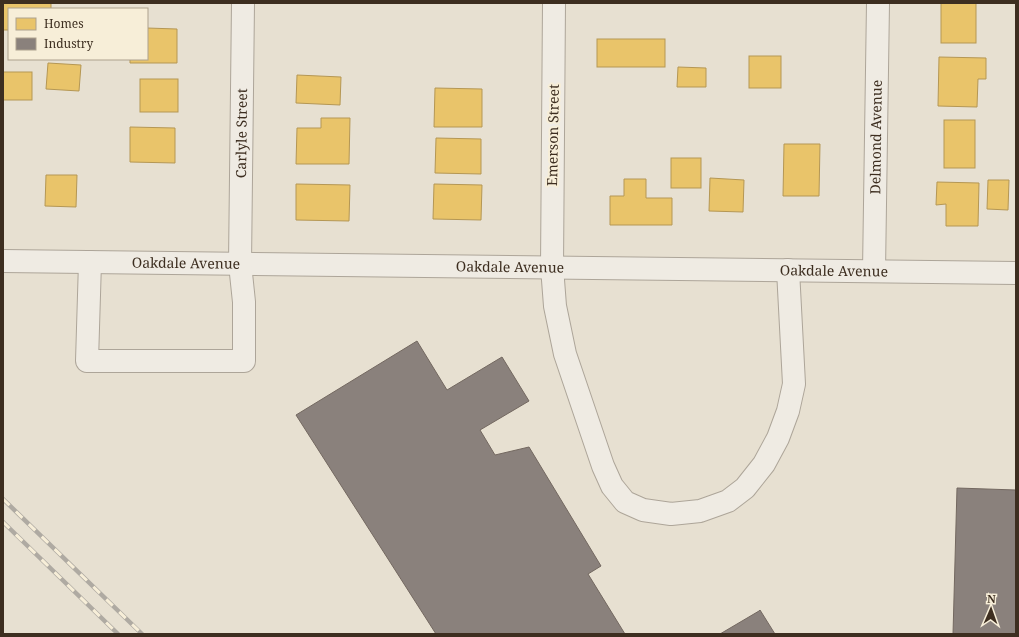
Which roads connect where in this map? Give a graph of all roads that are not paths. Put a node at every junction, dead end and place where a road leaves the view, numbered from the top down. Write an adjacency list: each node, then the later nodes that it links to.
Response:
1 (242, 3): 6 (street, Carlyle Street)
2 (554, 3): 7 (street, Emerson Street)
3 (878, 3): 9 (street, Delmond Avenue)
4 (3, 261): 5 (street, Oakdale Avenue)
5 (90, 262): 6 (street, Oakdale Avenue); 6 (street, Carlyle Street)
6 (240, 264): 7 (street, Oakdale Avenue)
7 (552, 267): 8 (street, Oakdale Avenue); 8 (street, Emerson Street)
8 (788, 270): 9 (street, Oakdale Avenue)
9 (874, 271): 10 (street, Oakdale Avenue)
10 (1016, 273)

